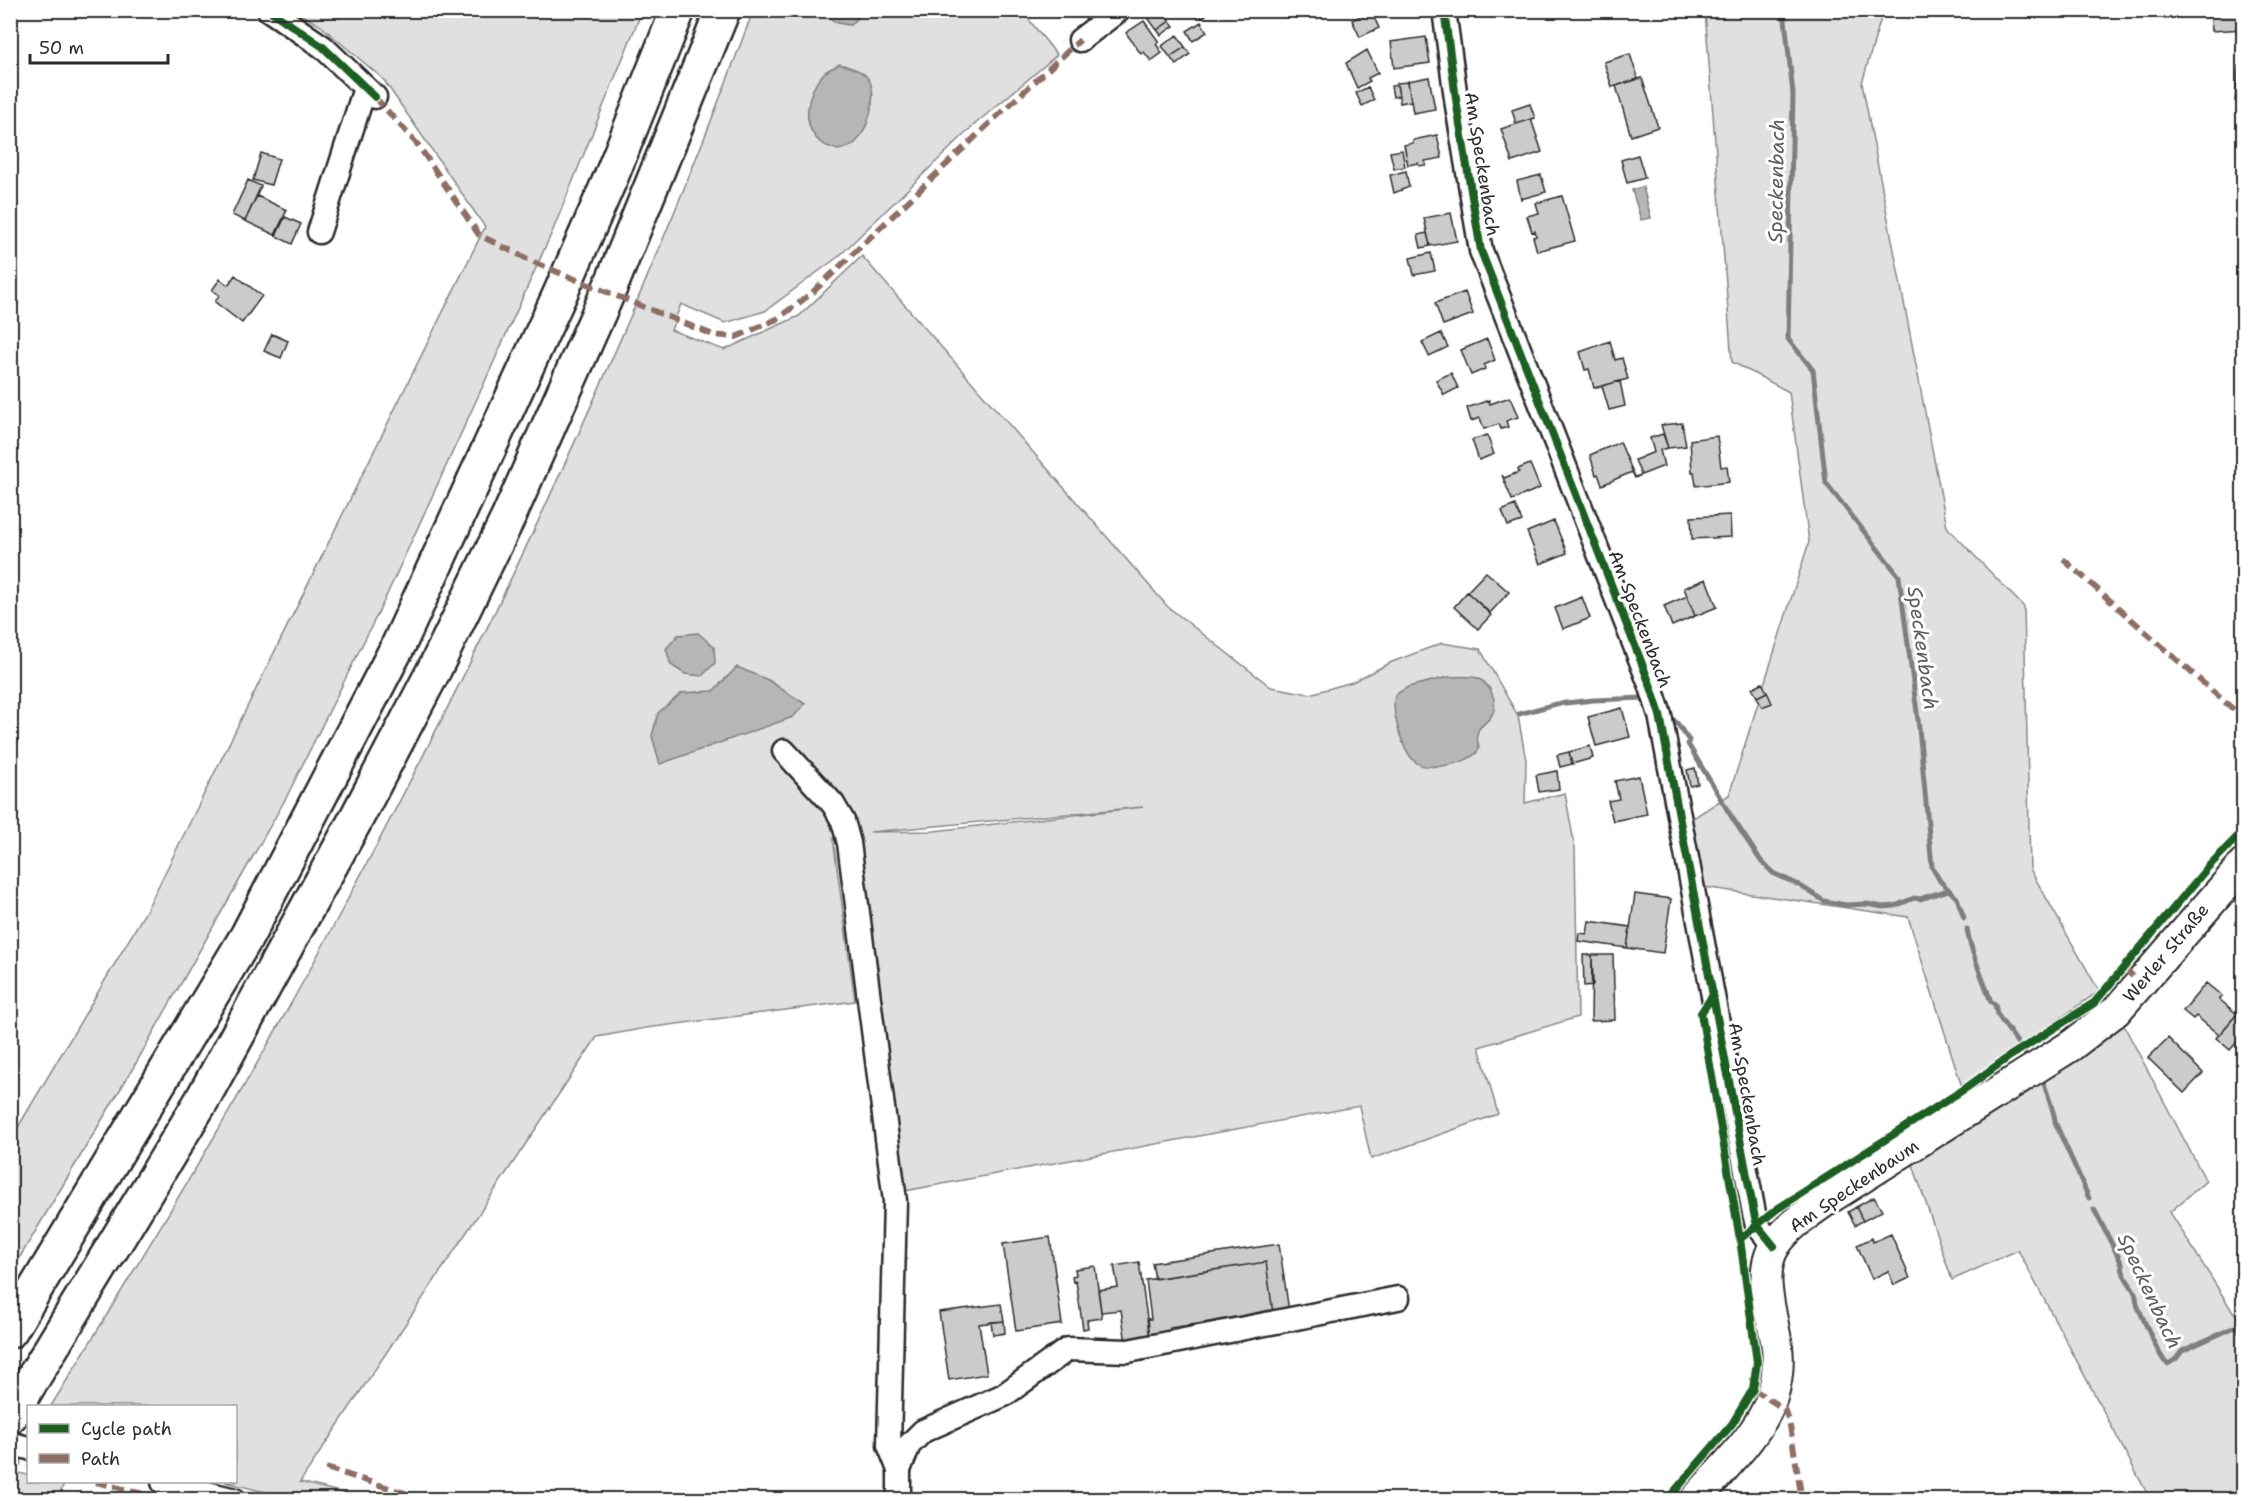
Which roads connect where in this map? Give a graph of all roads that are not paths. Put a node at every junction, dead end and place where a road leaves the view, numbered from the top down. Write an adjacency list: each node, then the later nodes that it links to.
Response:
1 (269, 10): 7 (street)
2 (678, 10): 13 (highway)
3 (723, 10): 14 (highway)
4 (1119, 10): 6 (street)
5 (1444, 10): 11 (street, Am Speckenbach)
6 (1080, 40)
7 (319, 232)
8 (784, 751): 17 (street)
9 (2244, 864): 10 (main road, Werler Straße)
10 (2113, 1014): 11 (main road, Am Speckenbaum)
11 (1774, 1246): 21 (main road, Am Speckenbaum)
12 (1398, 1298): 17 (street)
13 (10, 1331)
14 (10, 1416)
15 (10, 1443): 16 (street)
16 (27, 1448)
17 (899, 1470): 20 (street)
18 (167, 1483): 19 (street)
19 (235, 1500)
20 (899, 1500)
21 (1695, 1500)

